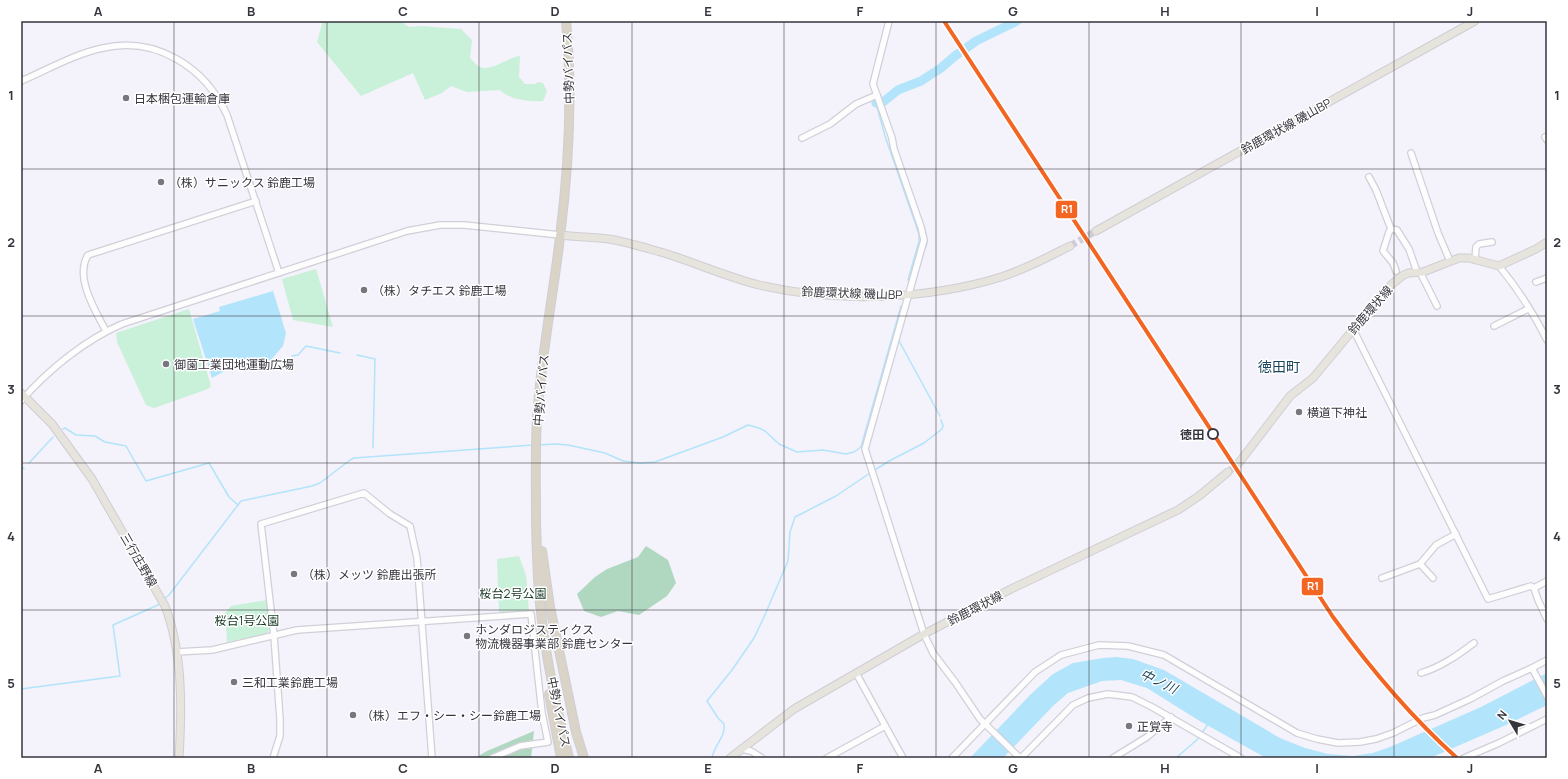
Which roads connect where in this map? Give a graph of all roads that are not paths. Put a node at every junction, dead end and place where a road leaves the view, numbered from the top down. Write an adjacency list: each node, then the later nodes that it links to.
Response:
1 (566, 21): 12 (highway, 中勢バイパス)
2 (889, 21): 5 (street)
3 (1475, 21): 11 (main road, 鈴鹿環状線 磯山BP)
4 (21, 81): 9 (street)
5 (878, 96): 6 (street); 24 (street)
6 (802, 138)
7 (1411, 153): 17 (street)
8 (1369, 177): 10 (street)
9 (256, 201): 21 (street); 29 (street)
10 (1391, 229): 19 (street); 20 (street)
11 (1096, 231)
12 (560, 235): 21 (street); 24 (main road, 鈴鹿環状線 磯山BP); 34 (highway, 中勢バイパス)
13 (1492, 242): 16 (street)
14 (1547, 242): 18 (main road)
15 (1070, 246): 24 (main road, 鈴鹿環状線 磯山BP)
16 (1475, 260): 17 (main road, 鈴鹿環状線); 18 (main road, 鈴鹿環状線)
17 (1450, 261): 20 (main road, 鈴鹿環状線)
18 (1499, 266): 26 (street)
19 (1396, 272)
20 (1419, 272): 25 (street); 28 (main road, 鈴鹿環状線)
21 (279, 273): 29 (street)
22 (1547, 278): 23 (street)
23 (1536, 282)
24 (908, 295): 43 (street)
25 (1437, 306)
26 (1528, 308): 27 (street); 30 (street)
27 (1494, 326)
28 (1353, 329): 32 (main road, 鈴鹿環状線); 35 (street)
29 (106, 331): 31 (street)
30 (1547, 340)
31 (22, 397): 46 (main road, 三行庄野線)
32 (1238, 464)
33 (1228, 472): 43 (main road, 鈴鹿環状線)
34 (536, 504): 52 (highway, 中勢バイパス); 64 (highway)
35 (1456, 534): 36 (street); 40 (street)
36 (1420, 564): 37 (street); 38 (street)
37 (1382, 578)
38 (1433, 578)
39 (1547, 581): 40 (street)
40 (1534, 588): 41 (street)
41 (1547, 619)
42 (422, 621): 44 (street); 44 (street); 60 (street); 61 (street)
43 (924, 634): 49 (main road, 鈴鹿環状線); 55 (street)
44 (274, 636): 46 (street); 59 (street)
45 (1474, 643): 50 (street)
46 (177, 652): 58 (main road, 三行庄野線)
47 (1545, 660): 48 (street)
48 (1533, 668): 51 (street); 55 (street)
49 (856, 673): 56 (street); 57 (main road, 鈴鹿環状線)
50 (1421, 673)
51 (1547, 696)
52 (556, 717): 62 (highway); 63 (highway, 中勢バイパス)
53 (1171, 717): 70 (street); 71 (street); 72 (street)
54 (1547, 719): 73 (street)
55 (984, 725): 69 (street); 70 (street)
56 (885, 726): 67 (street); 68 (street)
57 (741, 749): 65 (main road, 鈴鹿環状線); 66 (street)
58 (178, 758)
59 (273, 758)
60 (432, 758)
61 (492, 758)
62 (561, 758)
63 (568, 758)
64 (584, 758)
65 (730, 758)
66 (762, 758)
67 (827, 758)
68 (903, 758)
69 (952, 758)
70 (1021, 758)
71 (1113, 758)
72 (1241, 758)
73 (1464, 758)

